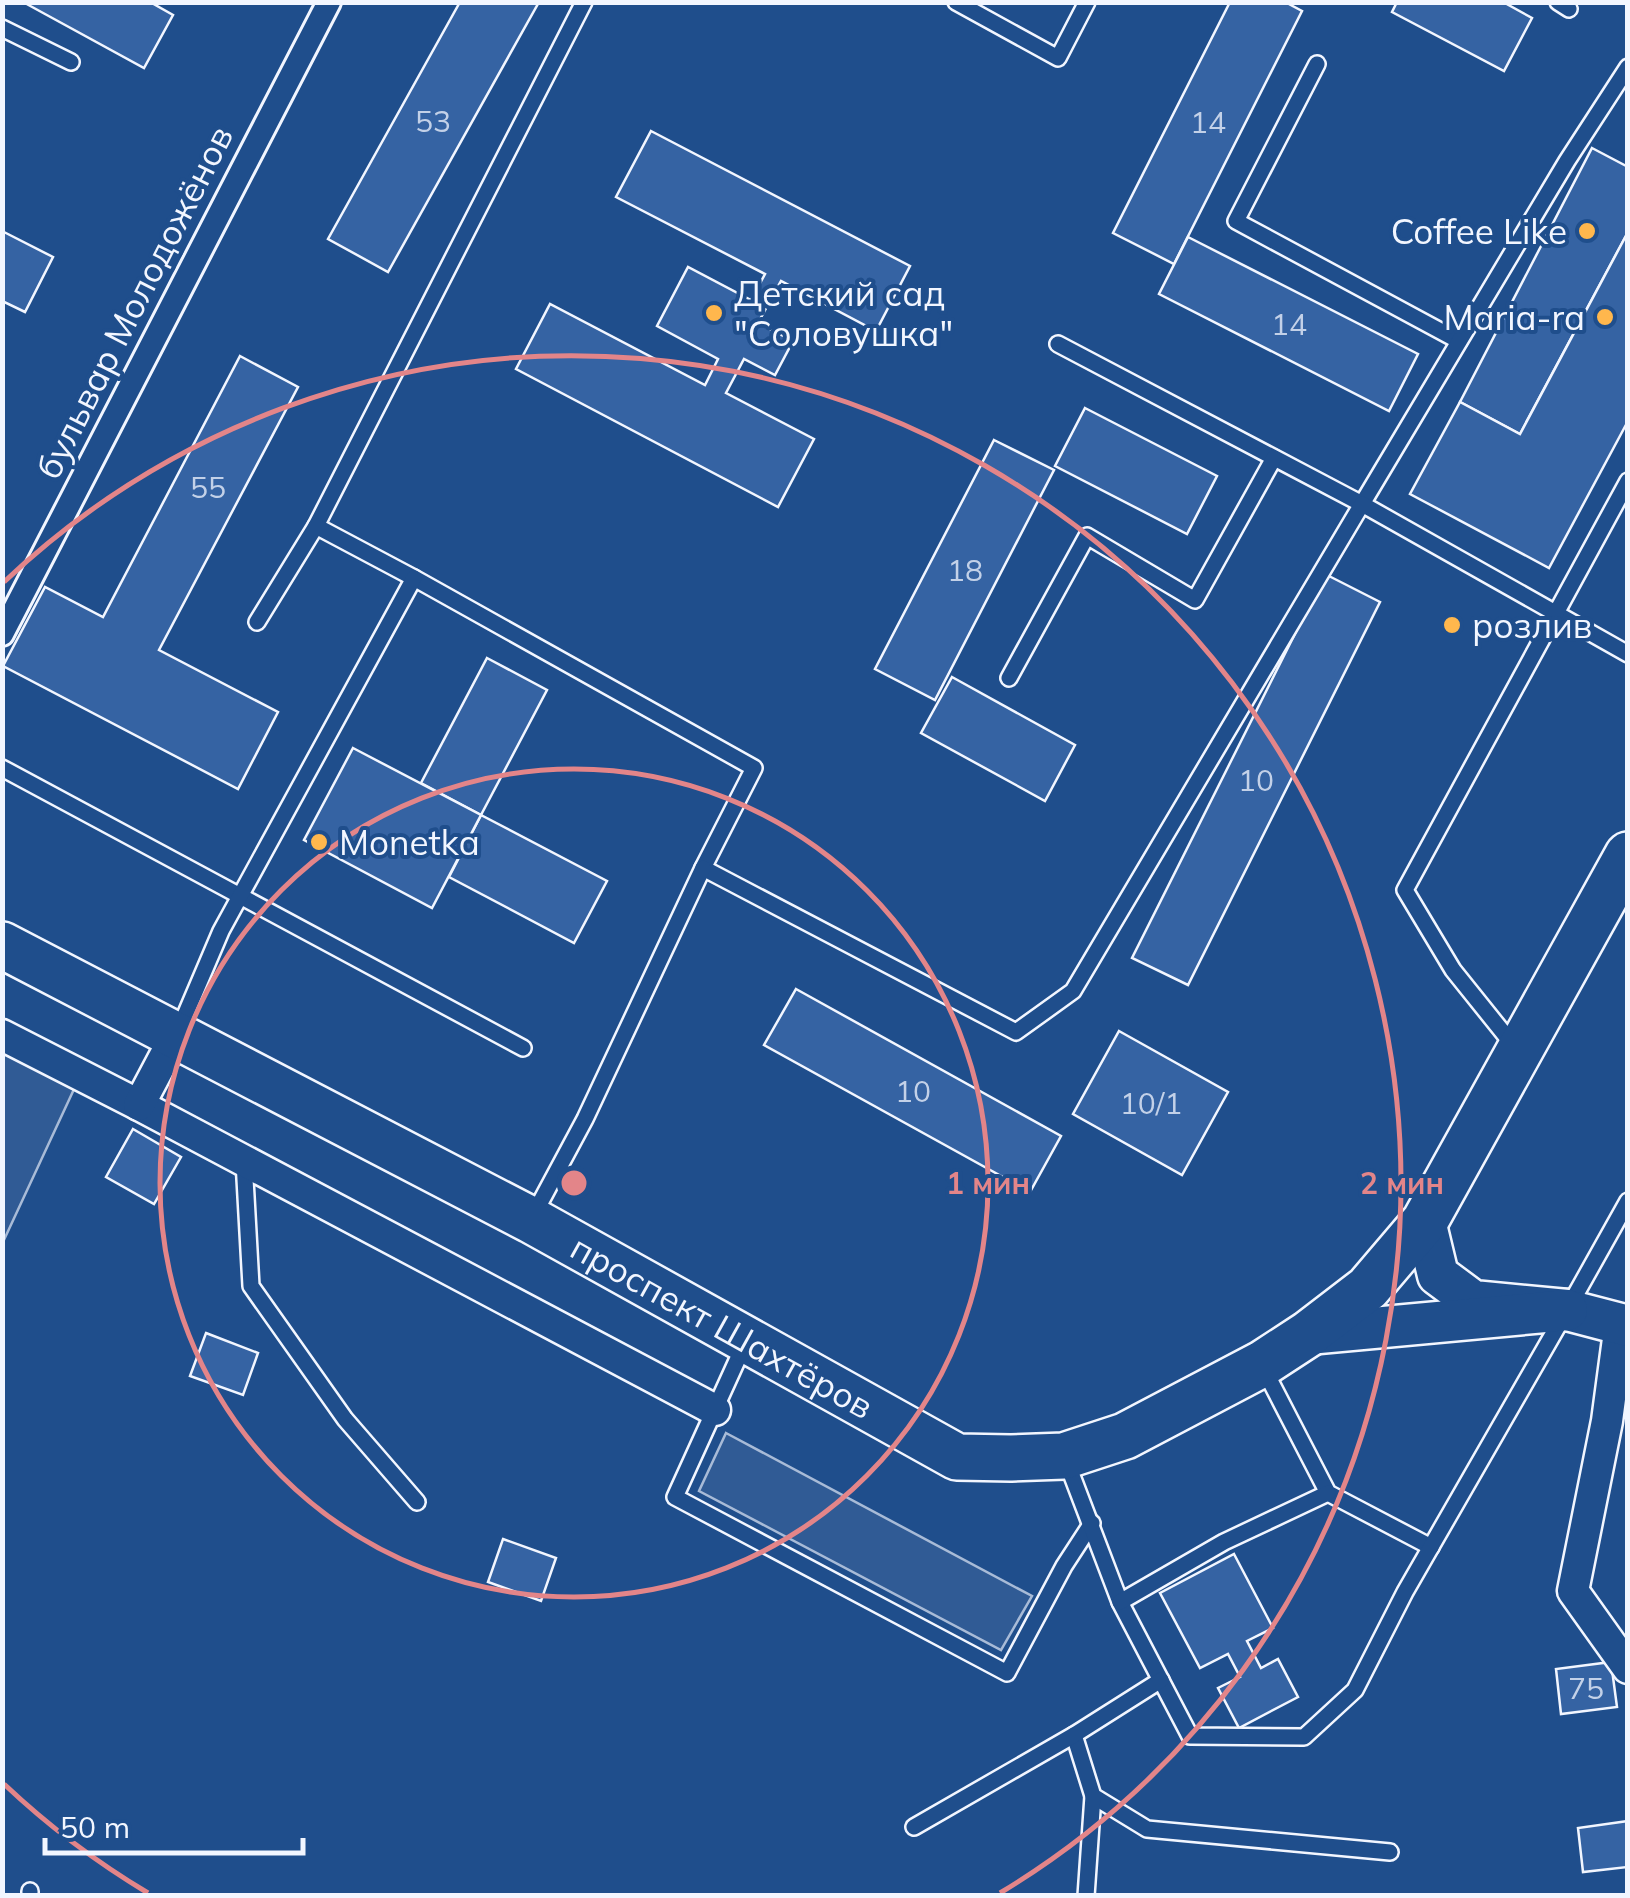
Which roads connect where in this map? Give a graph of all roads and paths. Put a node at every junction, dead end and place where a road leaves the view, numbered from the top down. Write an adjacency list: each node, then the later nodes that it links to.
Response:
1 (328, 2): 18 (street, бульвар Молодожёнов)
2 (584, 2): 14 (lane)
3 (956, 2): 4 (lane)
4 (1088, 2)
5 (2, 28): 6 (lane)
6 (72, 62)
7 (1317, 64): 9 (lane)
8 (1628, 67): 9 (lane)
9 (1459, 341): 13 (lane)
10 (1058, 344): 11 (lane)
11 (1274, 458): 13 (lane); 20 (lane)
12 (1628, 481): 16 (lane)
13 (1362, 504): 16 (lane); 23 (lane)
14 (316, 526): 15 (lane); 17 (lane)
15 (414, 578): 23 (lane); 24 (lane)
16 (1555, 614): 19 (lane); 29 (lane)
17 (256, 622)
18 (2, 634)
19 (1628, 654)
20 (1008, 678)
21 (2, 768): 24 (lane)
22 (1628, 855): 29 (main road, проспект Шахтёров)
23 (703, 868): 33 (lane)
24 (240, 897): 27 (lane); 28 (lane)
25 (2, 945): 27 (main road, проспект Шахтёров)
26 (2, 1035): 30 (street)
27 (176, 1036): 30 (street); 33 (main road, проспект Шахтёров)
28 (523, 1048)
29 (1519, 1051): 34 (main road, проспект Шахтёров)
30 (139, 1105): 31 (street)
31 (244, 1161): 40 (street); 43 (lane)
32 (1628, 1201): 35 (lane)
33 (531, 1220): 38 (main road, проспект Шахтёров)
34 (1425, 1221): 35 (street); 37 (main road, проспект Шахтёров)
35 (1568, 1310): 36 (street); 37 (street); 45 (lane)
36 (1624, 1324): 47 (street)
37 (1308, 1334): 39 (main road, проспект Шахтёров)
38 (746, 1340): 40 (lane); 41 (main road, проспект Шахтёров)
39 (1262, 1364): 41 (main road, проспект Шахтёров); 42 (lane)
40 (714, 1410): 44 (lane)
41 (1064, 1456): 44 (lane)
42 (1328, 1493): 45 (lane); 46 (lane)
43 (417, 1502)
44 (1092, 1523): 46 (lane)
45 (1431, 1547): 48 (lane)
46 (1120, 1602): 48 (lane)
47 (1628, 1668)
48 (1160, 1680): 49 (lane)
49 (1074, 1735): 50 (lane); 51 (lane)
50 (1093, 1796): 52 (lane); 53 (lane)
51 (914, 1827)
52 (1390, 1852)
53 (1086, 1896)

